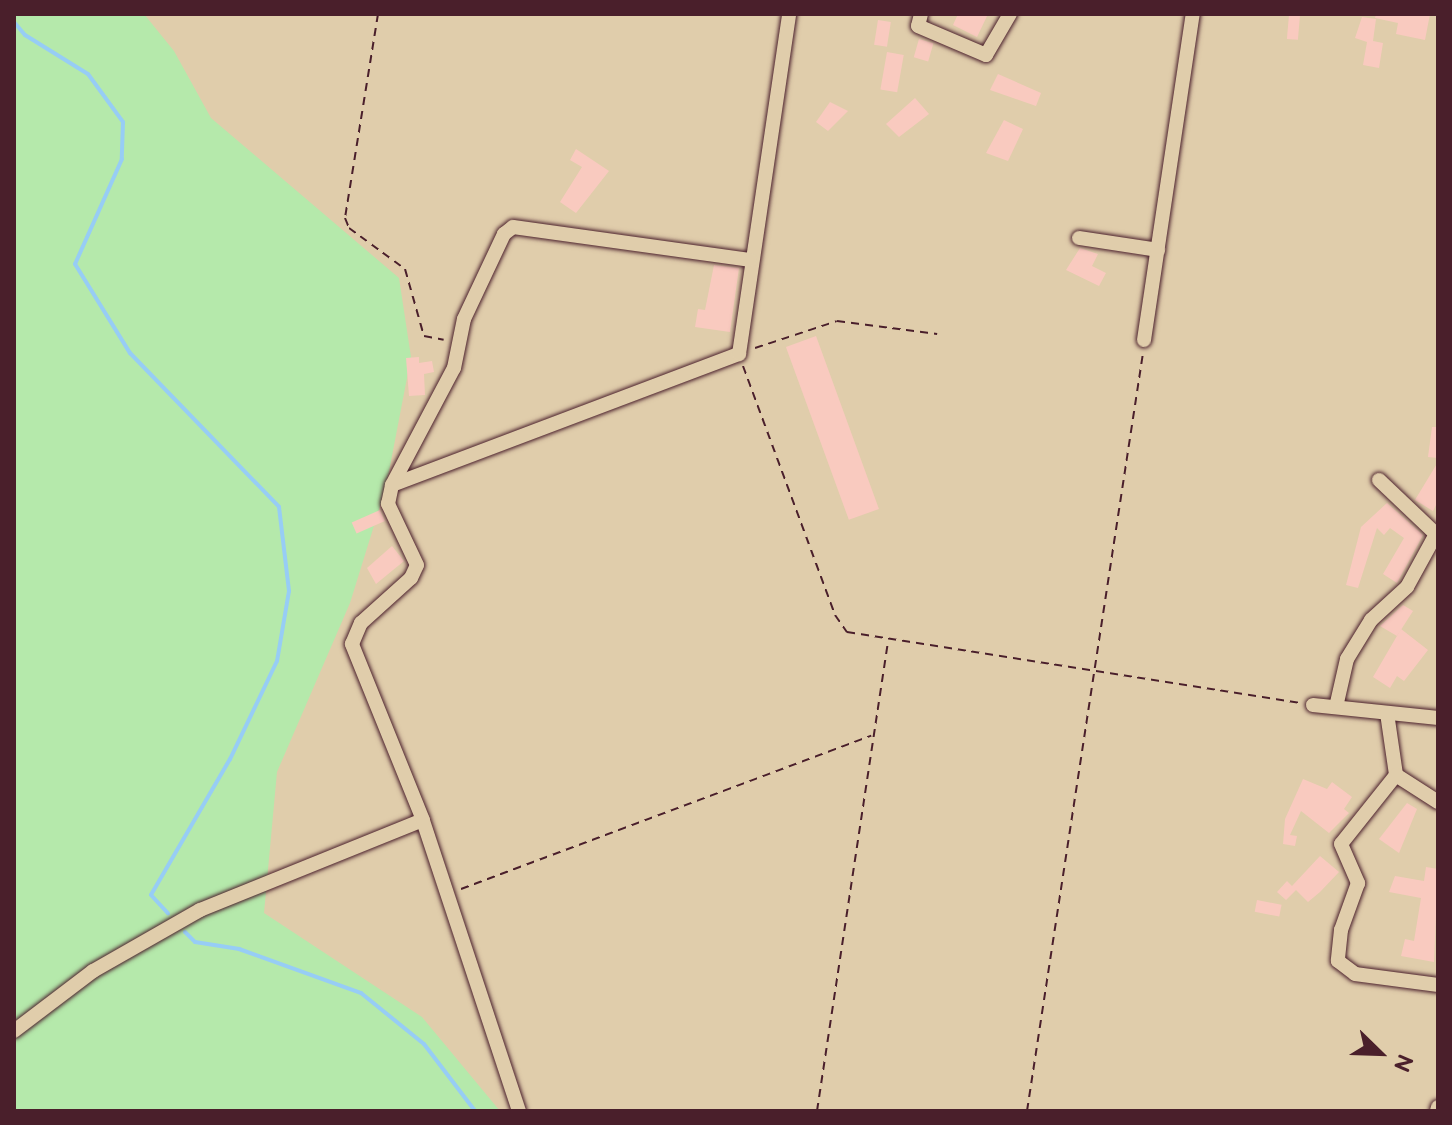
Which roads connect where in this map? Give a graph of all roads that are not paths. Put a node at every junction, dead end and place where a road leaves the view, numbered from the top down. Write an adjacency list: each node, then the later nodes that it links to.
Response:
1 (789, 14): 7 (street)
2 (921, 14): 3 (street)
3 (1010, 14)
4 (1193, 14): 6 (street)
5 (1079, 238): 6 (street)
6 (1158, 250): 8 (street)
7 (750, 260): 10 (street); 10 (street)
8 (1144, 340)
9 (1379, 480): 11 (street)
10 (392, 485): 18 (street)
11 (1437, 535): 13 (street)
12 (1313, 705): 13 (street)
13 (1336, 707): 14 (street)
14 (1387, 713): 15 (street); 16 (street)
15 (1438, 718)
16 (1396, 775): 17 (street); 19 (street)
17 (1438, 802)
18 (423, 820): 20 (street); 21 (street)
19 (1438, 985)
20 (14, 1031)
21 (519, 1111)

